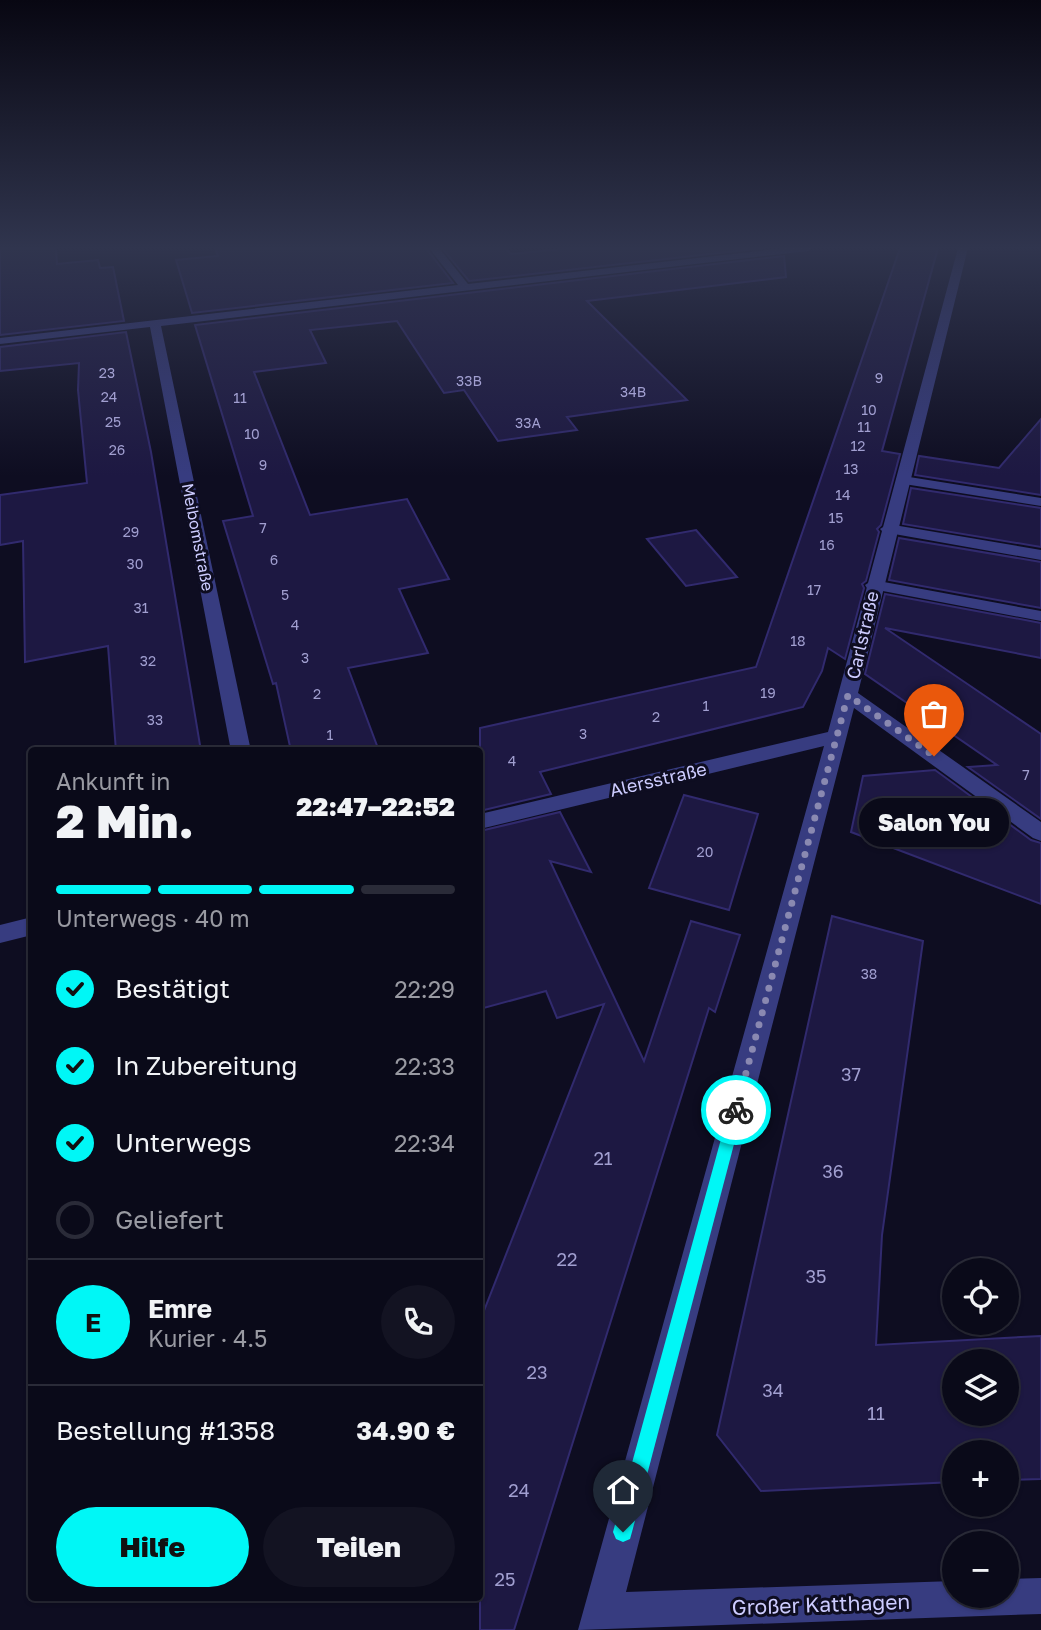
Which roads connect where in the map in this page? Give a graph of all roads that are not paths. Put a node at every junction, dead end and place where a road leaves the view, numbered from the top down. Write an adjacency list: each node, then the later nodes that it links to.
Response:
1 (146, 324): 4 (street)
2 (155, 324): 13 (street, Meibomstraße)
3 (943, 324): 5 (street, Carlstraße)
4 (0, 341)
5 (903, 481): 6 (street); 7 (street, Carlstraße)
6 (1041, 502)
7 (888, 529): 8 (street); 9 (street, Carlstraße)
8 (1041, 555)
9 (873, 585): 10 (street); 11 (street, Carlstraße)
10 (1041, 616)
11 (848, 695): 12 (street, Carlstraße); 15 (street)
12 (836, 737): 14 (street, Alersstraße); 19 (street, Carlstraße)
13 (240, 747)
14 (483, 820)
15 (1041, 833)
16 (28, 927): 17 (street)
17 (0, 934)
18 (1041, 1596): 19 (street, Großer Katthagen)
19 (599, 1621)

